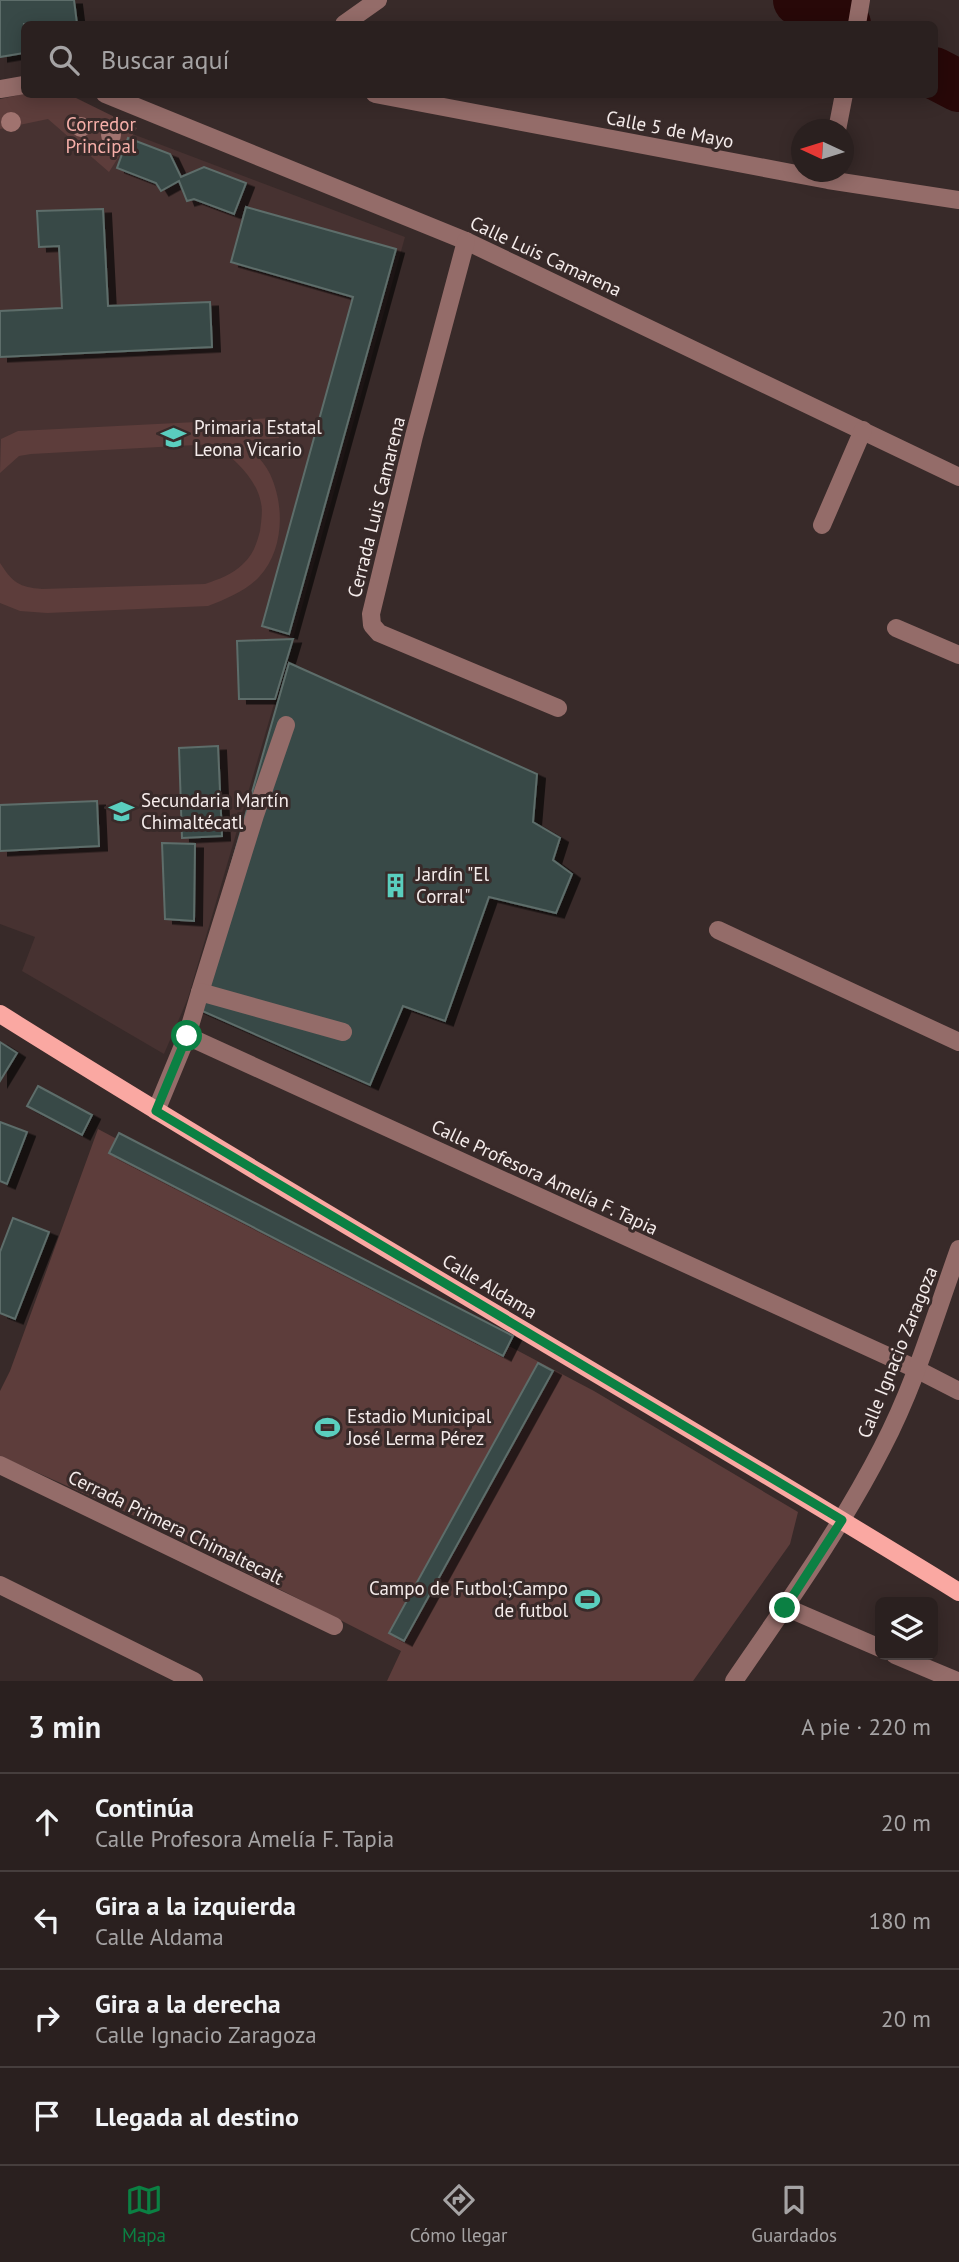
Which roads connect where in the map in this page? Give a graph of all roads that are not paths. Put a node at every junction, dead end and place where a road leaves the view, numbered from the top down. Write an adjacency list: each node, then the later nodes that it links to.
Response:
1 (378, 0): 3 (street)
2 (861, 0): 4 (street)
3 (348, 21)
4 (858, 21)
5 (21, 86): 6 (street)
6 (0, 89)
7 (115, 98): 14 (street, Calle Luis Camarena)
8 (397, 98): 11 (street, Calle 5 de Mayo)
9 (843, 98): 10 (street)
10 (839, 119)
11 (791, 169)
12 (854, 181): 13 (street, Calle 5 de Mayo)
13 (959, 200)
14 (466, 241): 15 (street, Calle Luis Camarena); 20 (street, Cerrada Luis Camarena)
15 (863, 430): 16 (street, Calle Luis Camarena); 17 (street)
16 (959, 477)
17 (822, 525)
18 (895, 628): 19 (street)
19 (959, 655)
20 (558, 708)
21 (286, 725): 23 (street)
22 (718, 930): 27 (street)
23 (200, 992): 25 (street); 26 (street)
24 (0, 1014): 28 (main road, Calle Aldama)
25 (343, 1032)
26 (187, 1036): 28 (street); 30 (street, Calle Profesora Amelía F. Tapia)
27 (959, 1042)
28 (156, 1111): 33 (main road, Calle Aldama)
29 (959, 1249): 30 (street, Calle Ignacio Zaragoza)
30 (916, 1369): 31 (street, Calle Profesora Amelía F. Tapia); 33 (street, Calle Ignacio Zaragoza)
31 (959, 1391)
32 (0, 1465): 37 (street, Cerrada Primera Chimaltecalt)
33 (842, 1520): 35 (main road, Calle Aldama); 36 (street, Calle Ignacio Zaragoza)
34 (0, 1585): 40 (street)
35 (959, 1592)
36 (785, 1608): 38 (street); 41 (street, Calle Ignacio Zaragoza)
37 (334, 1626)
38 (875, 1646)
39 (907, 1660): 42 (street)
40 (194, 1681)
41 (734, 1681)
42 (957, 1681)

